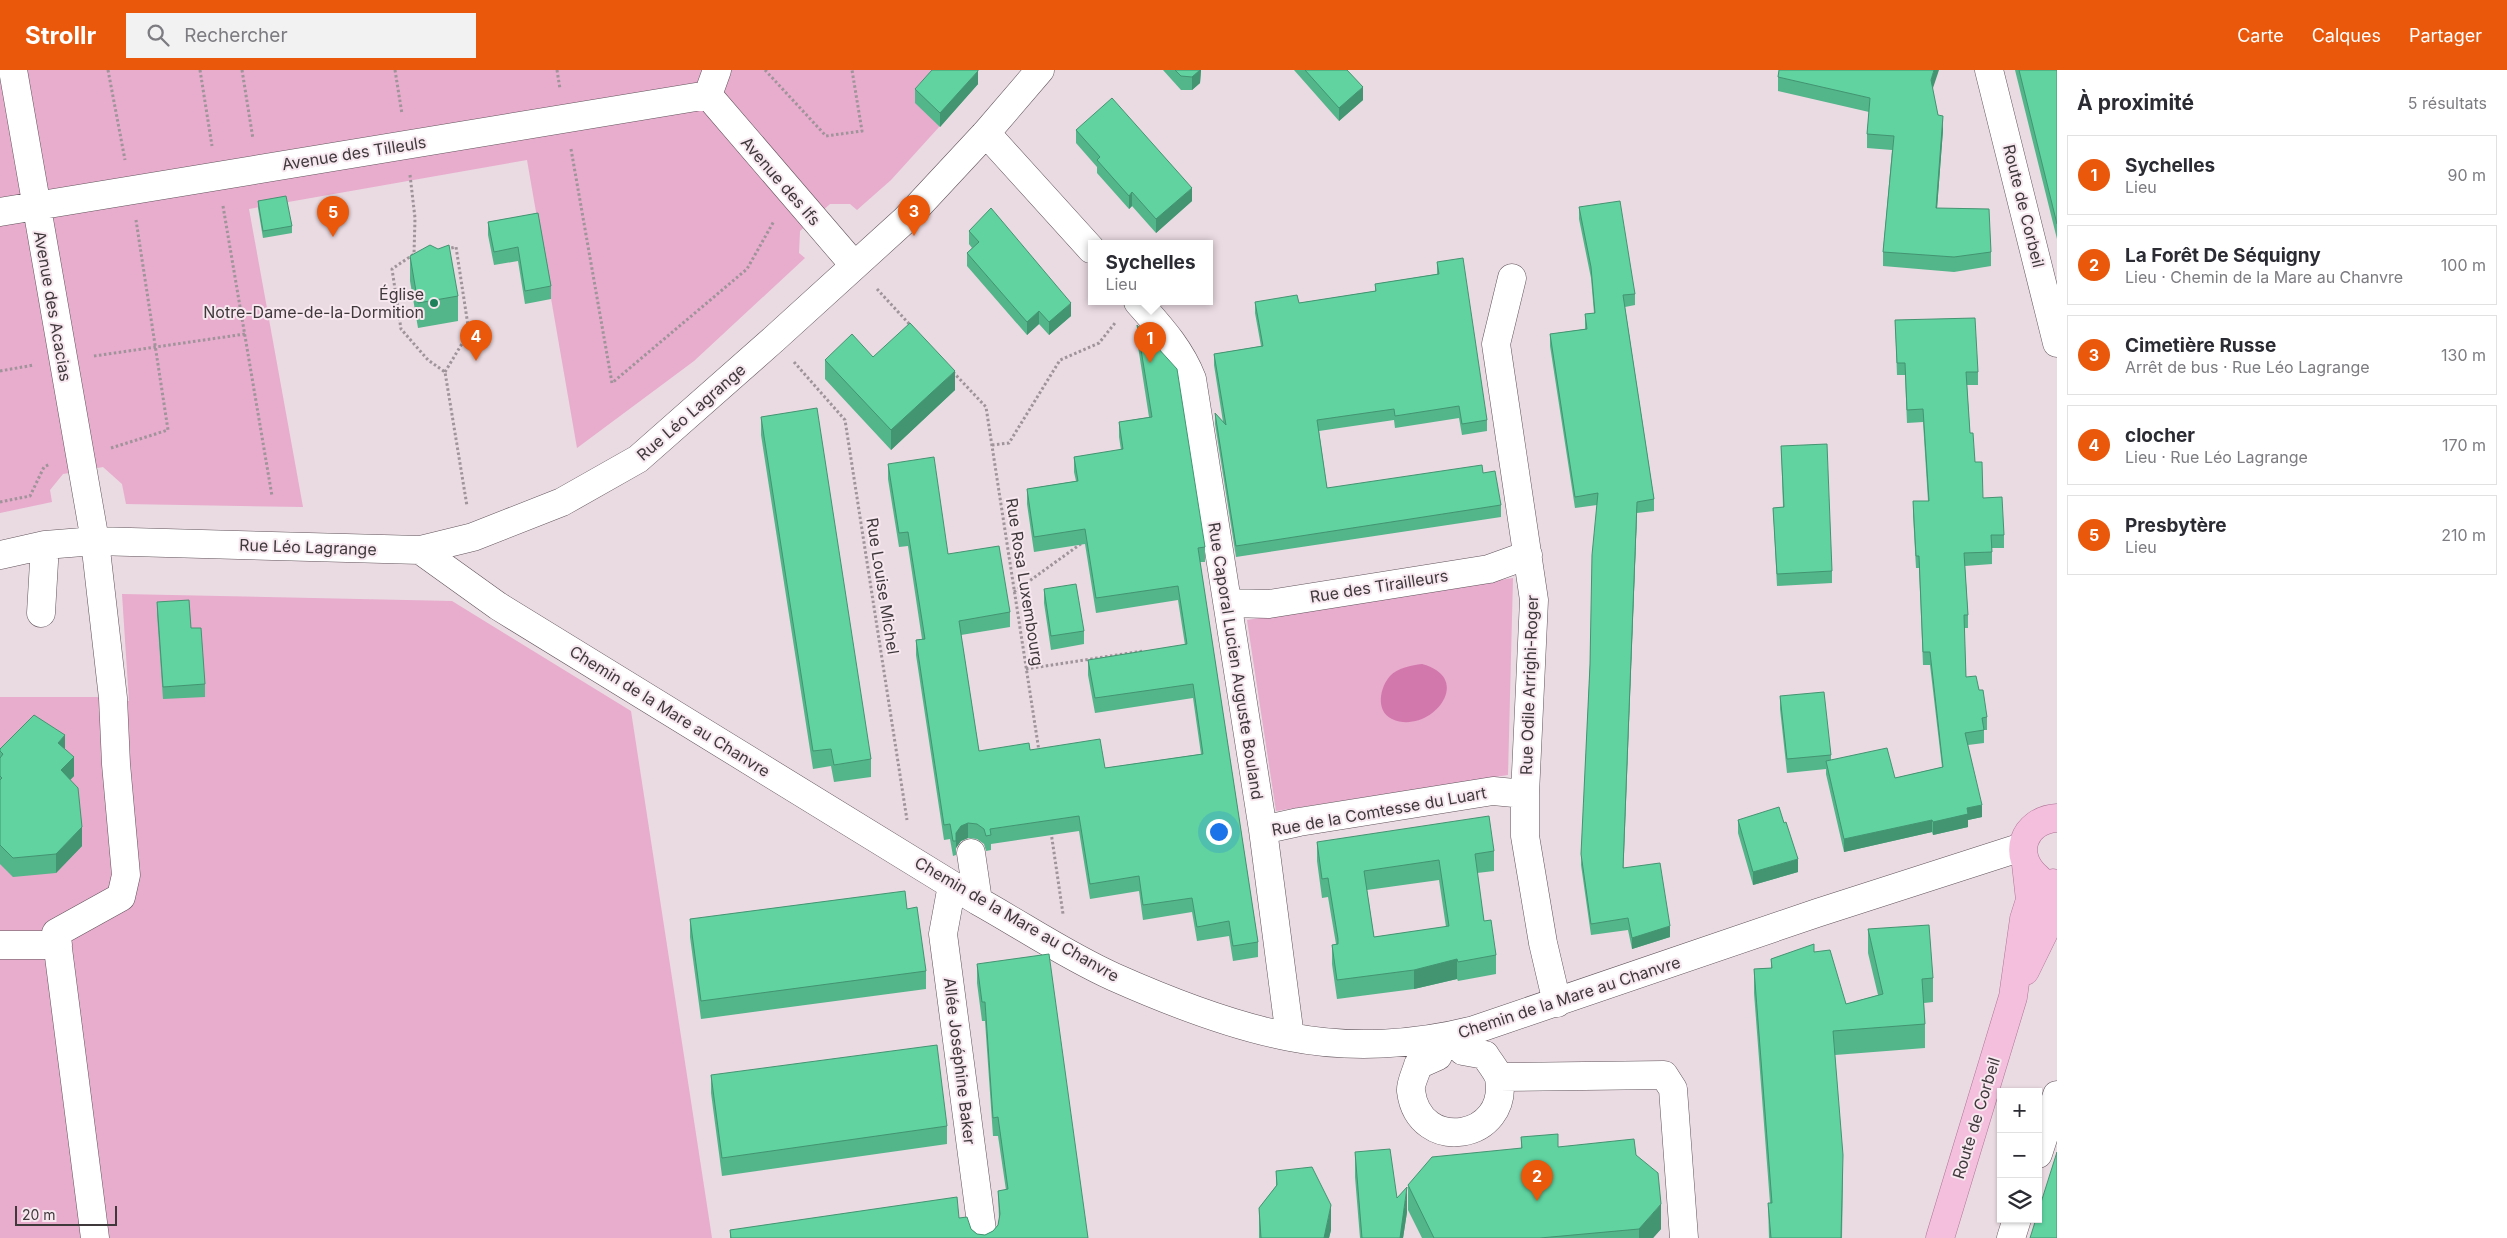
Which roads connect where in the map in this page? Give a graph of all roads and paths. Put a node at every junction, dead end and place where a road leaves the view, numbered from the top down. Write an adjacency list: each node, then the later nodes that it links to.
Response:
1 (13, 70): 19 (street, Avenue des Acacias)
2 (108, 70): 17 (path)
3 (200, 70): 16 (path)
4 (242, 70): 15 (path)
5 (395, 70): 14 (path)
6 (717, 70): 11 (street)
7 (765, 70): 8 (path)
8 (852, 70)
9 (1040, 70): 13 (street, Rue Léo Lagrange)
10 (1989, 70): 32 (street, Route de Corbeil)
11 (708, 95): 12 (street, Avenue des Tilleuls); 18 (street, Avenue des Ifs)
12 (566, 119): 14 (street, Avenue des Tilleuls); 18 (path)
13 (986, 133): 21 (street); 25 (street, Rue Léo Lagrange)
14 (406, 145): 15 (street, Avenue des Tilleuls); 24 (path)
15 (257, 169): 16 (street, Avenue des Tilleuls)
16 (217, 176): 17 (street, Avenue des Tilleuls); 30 (path)
17 (131, 190): 19 (street, Avenue des Tilleuls); 33 (path)
18 (792, 195): 25 (street, Avenue des Ifs)
19 (36, 205): 20 (street, Avenue des Tilleuls); 34 (street, Avenue des Acacias)
20 (0, 212)
21 (1088, 246)
22 (439, 250): 36 (path)
23 (422, 252): 24 (path)
24 (414, 254): 36 (path)
25 (854, 265): 29 (path); 31 (street, Rue Léo Lagrange)
26 (1512, 278): 46 (street, Rue Odile Arrighi-Roger)
27 (1141, 305): 48 (street, Rue Caporal Lucien Auguste Bouland)
28 (1118, 320): 38 (path)
29 (914, 329)
30 (245, 334): 33 (path); 39 (path)
31 (774, 339): 40 (street, Rue Léo Lagrange); 59 (path, Rue Louise Michel)
32 (2057, 343)
33 (157, 349): 34 (path); 37 (path)
34 (63, 360): 41 (street, Avenue des Acacias)
35 (946, 365): 38 (path, Rue Rosa Luxembourg)
36 (444, 372): 40 (path)
37 (168, 430)
38 (992, 445): 47 (path, Rue Rosa Luxembourg)
39 (272, 496)
40 (473, 537): 44 (street, Rue Léo Lagrange)
41 (95, 541): 43 (street, Rue Léo Lagrange); 44 (street, Rue Léo Lagrange); 64 (street, Avenue des Acacias)
42 (1086, 541): 47 (path)
43 (45, 545): 45 (street, Rue Léo Lagrange); 49 (street)
44 (420, 550): 59 (street, Chemin de la Mare au Chanvre)
45 (0, 555)
46 (1528, 555): 48 (street, Rue des Tirailleurs); 53 (street, Rue Odile Arrighi-Roger)
47 (1014, 592): 51 (path, Rue Rosa Luxembourg)
48 (1228, 603): 56 (street, Rue Caporal Lucien Auguste Bouland)
49 (41, 613)
50 (1144, 651): 51 (path)
51 (1026, 669): 52 (path, Rue Rosa Luxembourg)
52 (1040, 757)
53 (1525, 794): 56 (street, Rue de la Comtesse du Luart); 67 (street, Rue Odile Arrighi-Roger)
54 (2057, 818): 58 (main road)
55 (1050, 825): 65 (path)
56 (1263, 830): 69 (street, Rue Caporal Lucien Auguste Bouland)
57 (971, 853): 62 (street)
58 (2024, 855): 60 (main road); 66 (main road, Route de Corbeil); 67 (street, Chemin de la Mare au Chanvre)
59 (914, 861): 61 (street, Chemin de la Mare au Chanvre)
60 (2055, 883): 66 (main road, Route de Corbeil)
61 (952, 885): 62 (street, Chemin de la Mare au Chanvre); 75 (street, Allée Joséphine Baker)
62 (978, 901): 65 (street, Chemin de la Mare au Chanvre)
63 (0, 945): 64 (street)
64 (58, 945): 74 (street)
65 (1069, 952): 69 (street, Chemin de la Mare au Chanvre)
66 (2013, 997): 77 (main road, Route de Corbeil)
67 (1557, 1003): 68 (street, Chemin de la Mare au Chanvre)
68 (1447, 1036): 69 (street, Chemin de la Mare au Chanvre); 70 (street); 70 (street)
69 (1290, 1037)
70 (1499, 1077): 76 (street)
71 (2057, 1095): 72 (street)
72 (2042, 1142)
73 (2016, 1223): 78 (street)
74 (95, 1238)
75 (982, 1238)
76 (1684, 1238)
77 (1940, 1238)
78 (2011, 1238)

